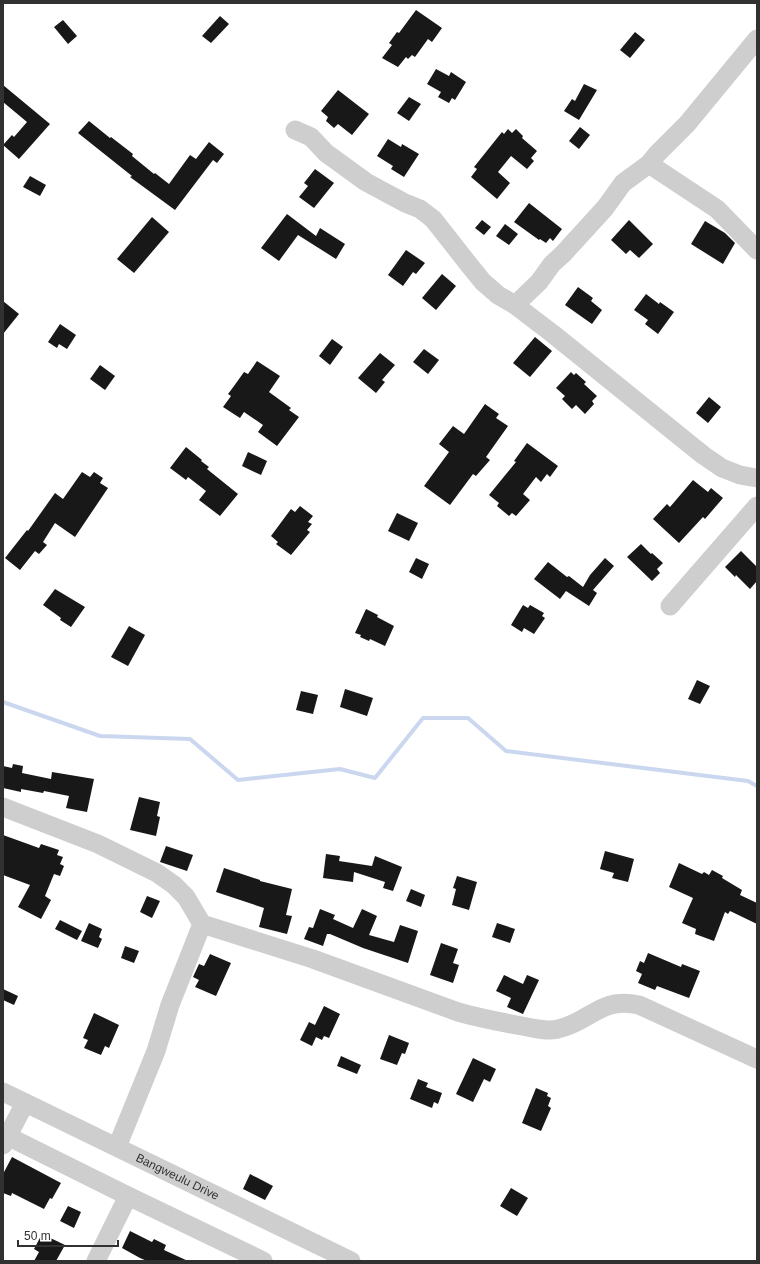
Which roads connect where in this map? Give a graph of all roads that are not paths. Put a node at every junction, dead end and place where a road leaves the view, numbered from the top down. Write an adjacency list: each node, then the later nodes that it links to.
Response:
1 (757, 39): 3 (street)
2 (295, 130): 5 (street)
3 (648, 164): 4 (street); 5 (street)
4 (757, 250)
5 (515, 306): 6 (street)
6 (757, 478)
7 (757, 506): 8 (street)
8 (670, 606)
9 (3, 807): 10 (street)
10 (202, 924): 11 (street); 15 (street)
11 (757, 1059)
12 (3, 1092): 13 (street, Bangweulu Drive)
13 (25, 1103): 14 (street); 15 (street, Bangweulu Drive)
14 (5, 1138): 16 (street)
15 (117, 1147): 19 (street, Bangweulu Drive)
16 (128, 1196): 17 (street); 18 (street)
17 (96, 1261)
18 (263, 1261)
19 (351, 1261)

